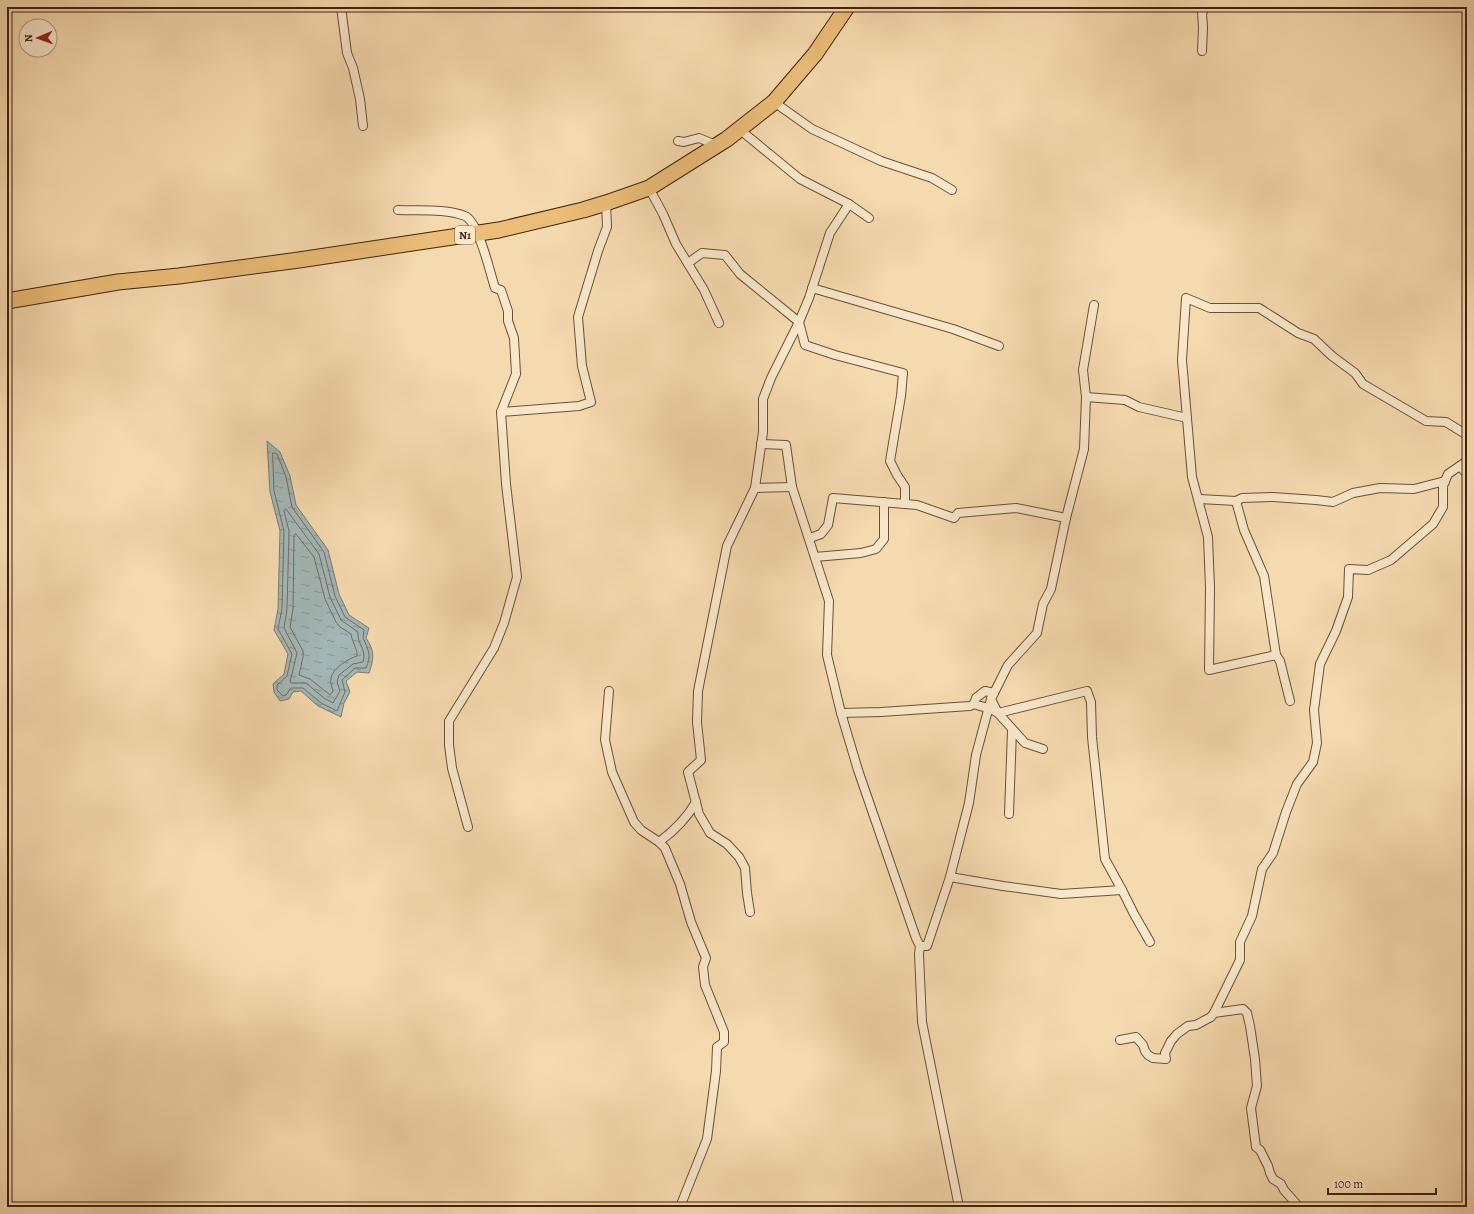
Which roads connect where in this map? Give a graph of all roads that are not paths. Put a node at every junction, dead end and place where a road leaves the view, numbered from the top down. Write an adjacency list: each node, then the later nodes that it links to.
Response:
1 (341, 7): 6 (street)
2 (847, 7): 5 (highway, N1)
3 (1205, 7): 4 (street)
4 (1202, 51)
5 (774, 102): 7 (highway, N1); 11 (street)
6 (363, 126)
7 (739, 129): 9 (highway, N1); 13 (street)
8 (678, 141): 9 (street)
9 (716, 145): 10 (highway, N1)
10 (649, 188): 12 (highway, N1); 17 (street)
11 (952, 190)
12 (606, 203): 16 (highway, N1); 25 (street)
13 (849, 204): 15 (street); 18 (street)
14 (398, 210): 16 (street)
15 (869, 218)
16 (478, 233): 19 (highway, N1); 25 (street)
17 (688, 263): 21 (street); 22 (street)
18 (812, 288): 21 (street); 23 (street)
19 (7, 301)
20 (1094, 305): 24 (street)
21 (799, 322): 28 (street); 37 (street)
22 (718, 323)
23 (999, 346)
24 (1086, 397): 26 (street); 38 (street)
25 (501, 412): 53 (street)
26 (1187, 418): 27 (street); 34 (street)
27 (1467, 435)
28 (762, 444): 32 (street); 33 (street)
29 (1464, 463): 30 (street); 31 (street)
30 (1467, 472)
31 (1445, 481): 35 (street); 60 (street)
32 (792, 487): 33 (street); 39 (street)
33 (755, 488): 51 (street)
34 (1199, 499): 35 (street); 41 (street)
35 (1236, 501): 41 (street)
36 (884, 502): 37 (street); 39 (street); 40 (street)
37 (905, 504): 38 (street)
38 (1066, 518): 43 (street)
39 (810, 538): 40 (street)
40 (815, 557): 47 (street)
41 (1276, 655): 44 (street)
42 (609, 691): 54 (street)
43 (993, 696): 45 (street); 46 (street); 48 (street)
44 (1290, 701)
45 (974, 704): 46 (street); 47 (street)
46 (989, 708): 48 (street); 55 (street)
47 (841, 713): 59 (street)
48 (998, 713): 49 (street); 56 (street)
49 (1012, 730): 50 (street); 52 (street)
50 (1043, 749)
51 (696, 802): 54 (street); 57 (street)
52 (1010, 814)
53 (468, 827)
54 (659, 842): 62 (street)
55 (950, 877): 56 (street); 59 (street)
56 (1122, 890): 58 (street)
57 (750, 912)
58 (1150, 942)
59 (920, 946): 63 (street)
60 (1214, 1013): 61 (street); 64 (street)
61 (1120, 1040)
62 (680, 1207)
63 (959, 1207)
64 (1299, 1207)

